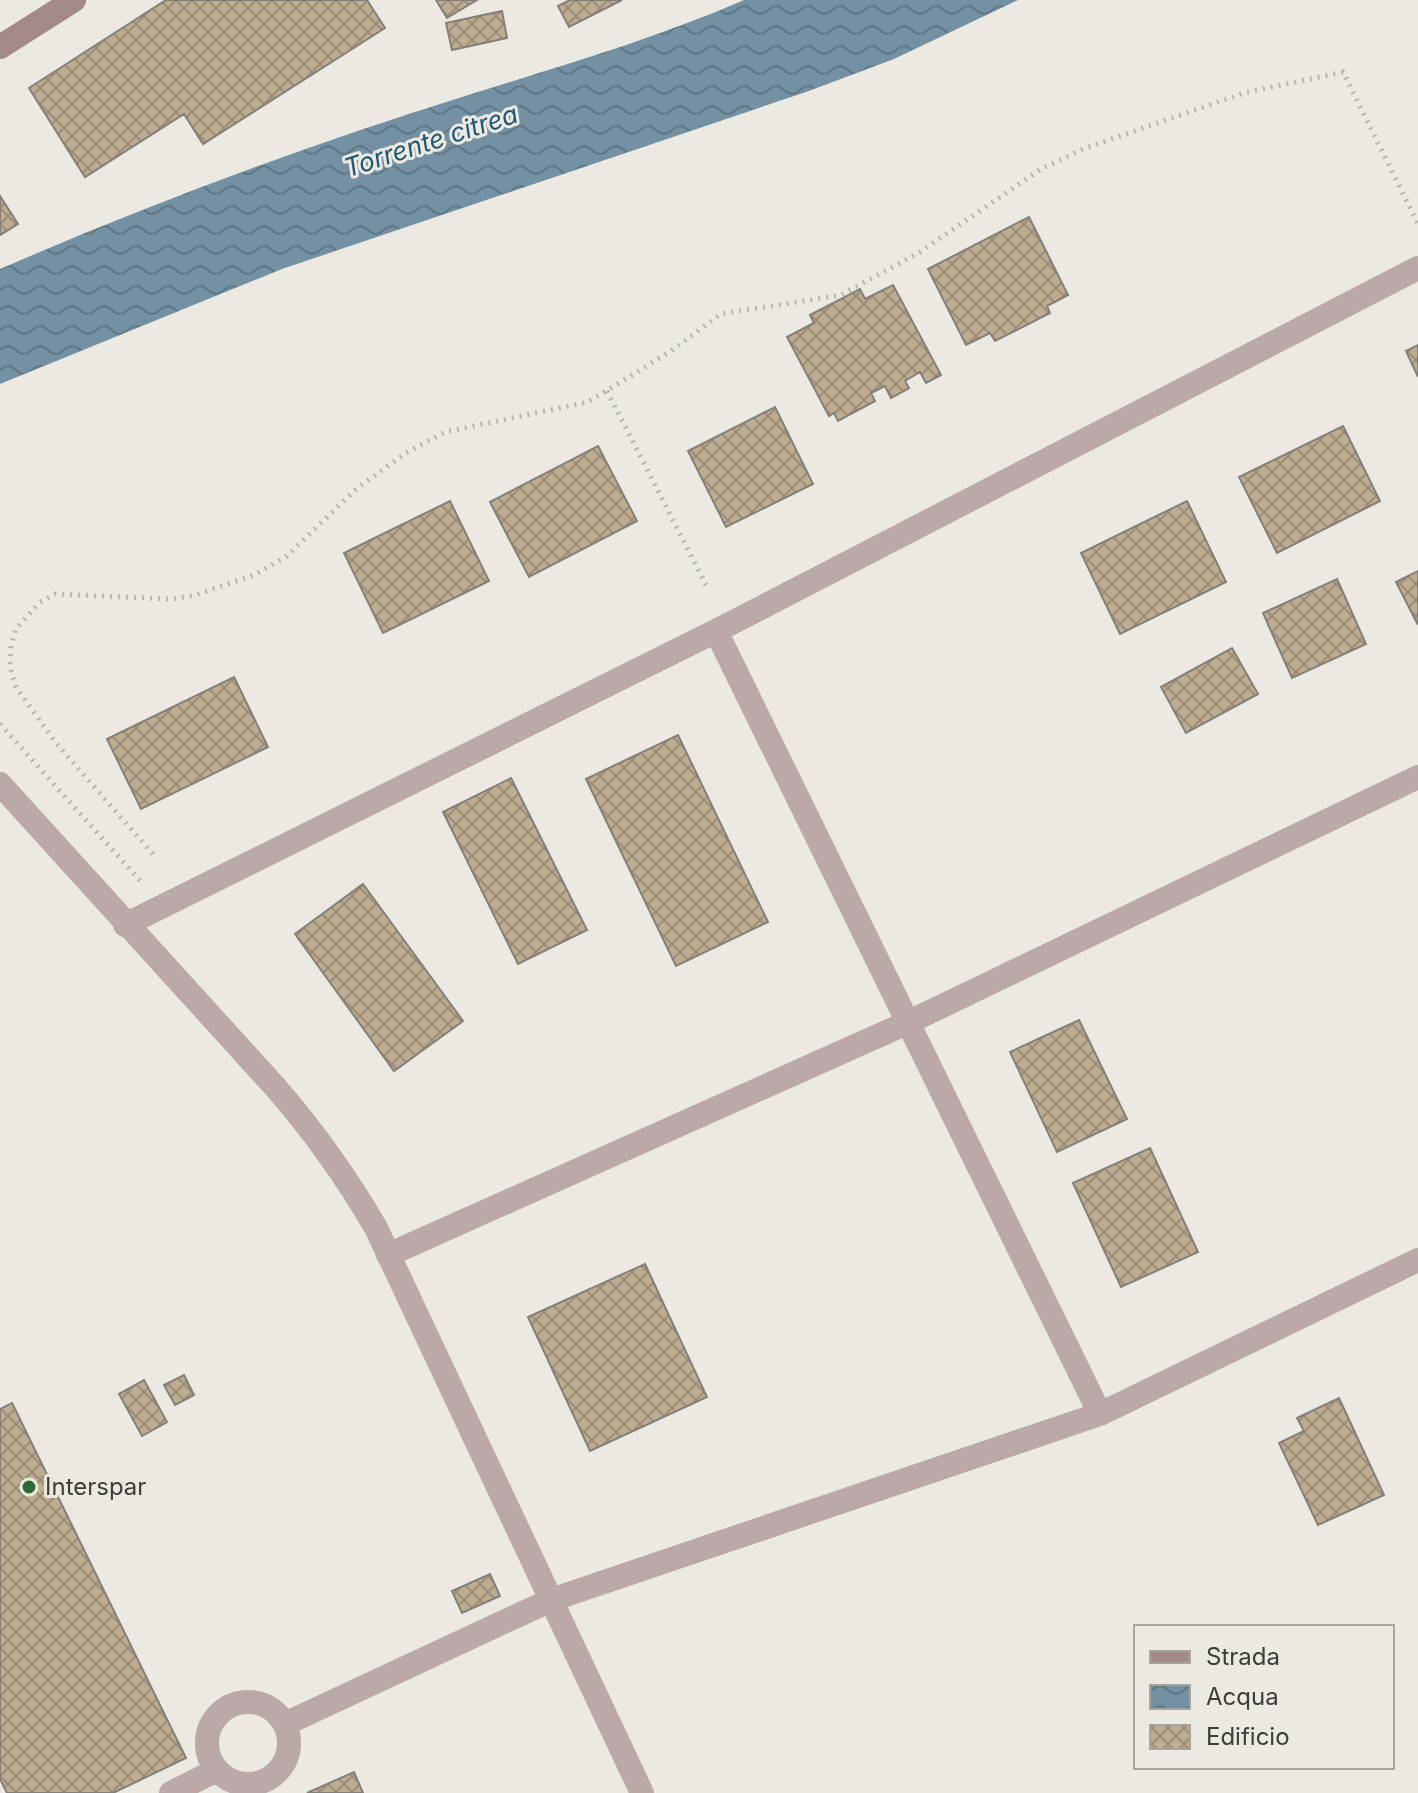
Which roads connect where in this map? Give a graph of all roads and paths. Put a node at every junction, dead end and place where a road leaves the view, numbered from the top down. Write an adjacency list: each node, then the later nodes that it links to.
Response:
1 (74, 0): 2 (main road)
2 (0, 47)
3 (1418, 224): 5 (path)
4 (1418, 268): 7 (street)
5 (607, 391): 6 (path); 11 (path)
6 (706, 585)
7 (716, 631): 12 (street); 14 (street)
8 (0, 724): 12 (path)
9 (1418, 777): 14 (street)
10 (0, 784): 13 (street)
11 (153, 854)
12 (163, 907): 13 (street)
13 (125, 925): 15 (street)
14 (909, 1022): 15 (street); 17 (street)
15 (388, 1255): 18 (street)
16 (1418, 1260): 17 (street)
17 (1100, 1414): 18 (street)
18 (551, 1600): 19 (street); 23 (street)
19 (285, 1724): 20 (street); 21 (street)
20 (217, 1770): 21 (street); 22 (street)
21 (250, 1789)
22 (171, 1793)
23 (642, 1793)

